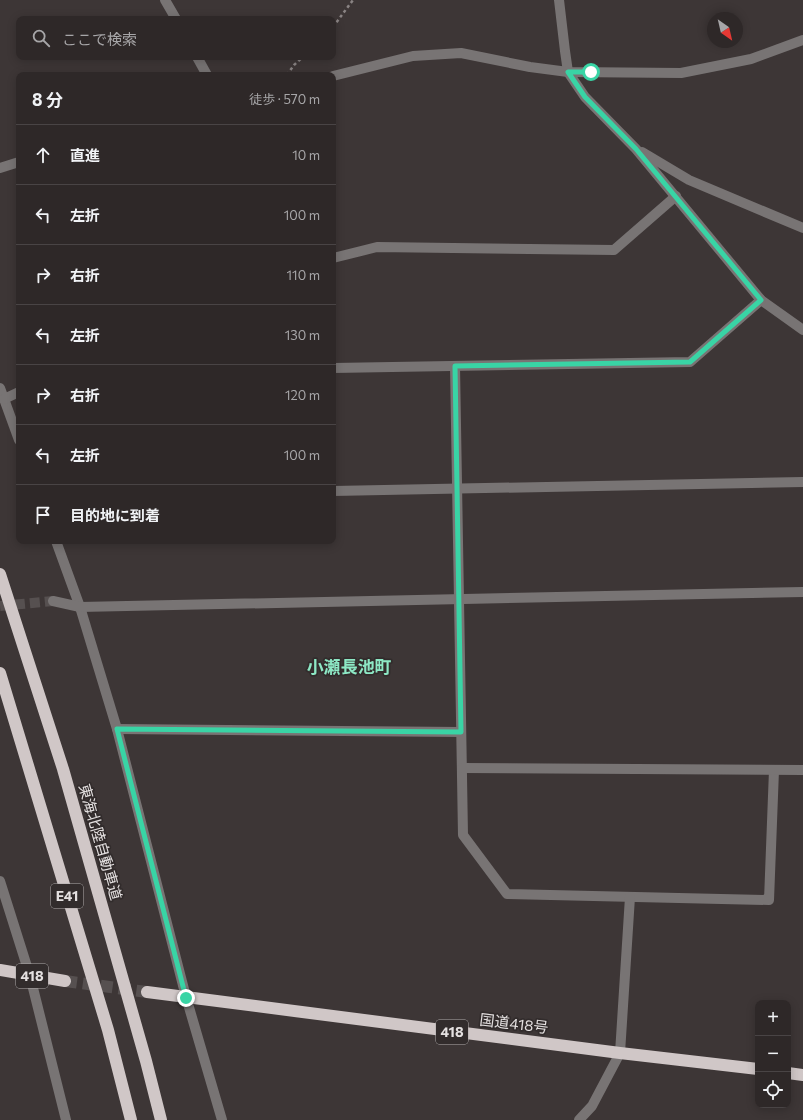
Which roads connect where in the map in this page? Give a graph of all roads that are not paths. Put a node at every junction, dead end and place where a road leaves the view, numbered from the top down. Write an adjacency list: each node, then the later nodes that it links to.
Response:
1 (165, 0): 3 (street)
2 (559, 0): 7 (street)
3 (174, 16)
4 (803, 40): 7 (street)
5 (199, 60): 6 (street)
6 (205, 72)
7 (568, 72): 8 (street); 9 (street)
8 (336, 75)
9 (636, 149): 12 (street); 13 (street)
10 (16, 163): 11 (street)
11 (0, 168)
12 (676, 196): 14 (street); 15 (street)
13 (803, 228)
14 (336, 257)
15 (761, 300): 16 (street); 17 (street)
16 (803, 330)
17 (455, 366): 18 (street); 24 (street)
18 (336, 368)
19 (0, 388): 21 (street)
20 (16, 393): 21 (street)
21 (4, 399): 22 (street)
22 (16, 432)
23 (803, 482): 24 (street)
24 (457, 488): 25 (street); 29 (street)
25 (336, 491)
26 (57, 544): 31 (street)
27 (0, 574): 51 (highway, 東海北陸自動車道 / E41)
28 (803, 592): 29 (street)
29 (459, 599): 31 (street); 34 (street)
30 (53, 601): 31 (street)
31 (80, 607): 33 (street)
32 (0, 673): 50 (highway, E41)
33 (117, 729): 34 (street); 44 (street)
34 (461, 732): 35 (street)
35 (462, 768): 36 (street); 39 (street)
36 (774, 770): 37 (street); 39 (street)
37 (803, 770)
38 (0, 881): 41 (street)
39 (630, 897): 45 (street)
40 (0, 970): 41 (highway, 418)
41 (30, 976): 42 (highway, 418); 49 (street)
42 (65, 981)
43 (147, 992): 44 (highway, 国道418号 / 418)
44 (186, 998): 45 (highway, 国道418号 / 418); 52 (street)
45 (620, 1054): 46 (highway, 国道418号 / 418); 53 (street)
46 (755, 1069)
47 (791, 1073): 48 (highway)
48 (803, 1074)
49 (66, 1120)
50 (131, 1120)
51 (161, 1120)
52 (222, 1120)
53 (579, 1120)

